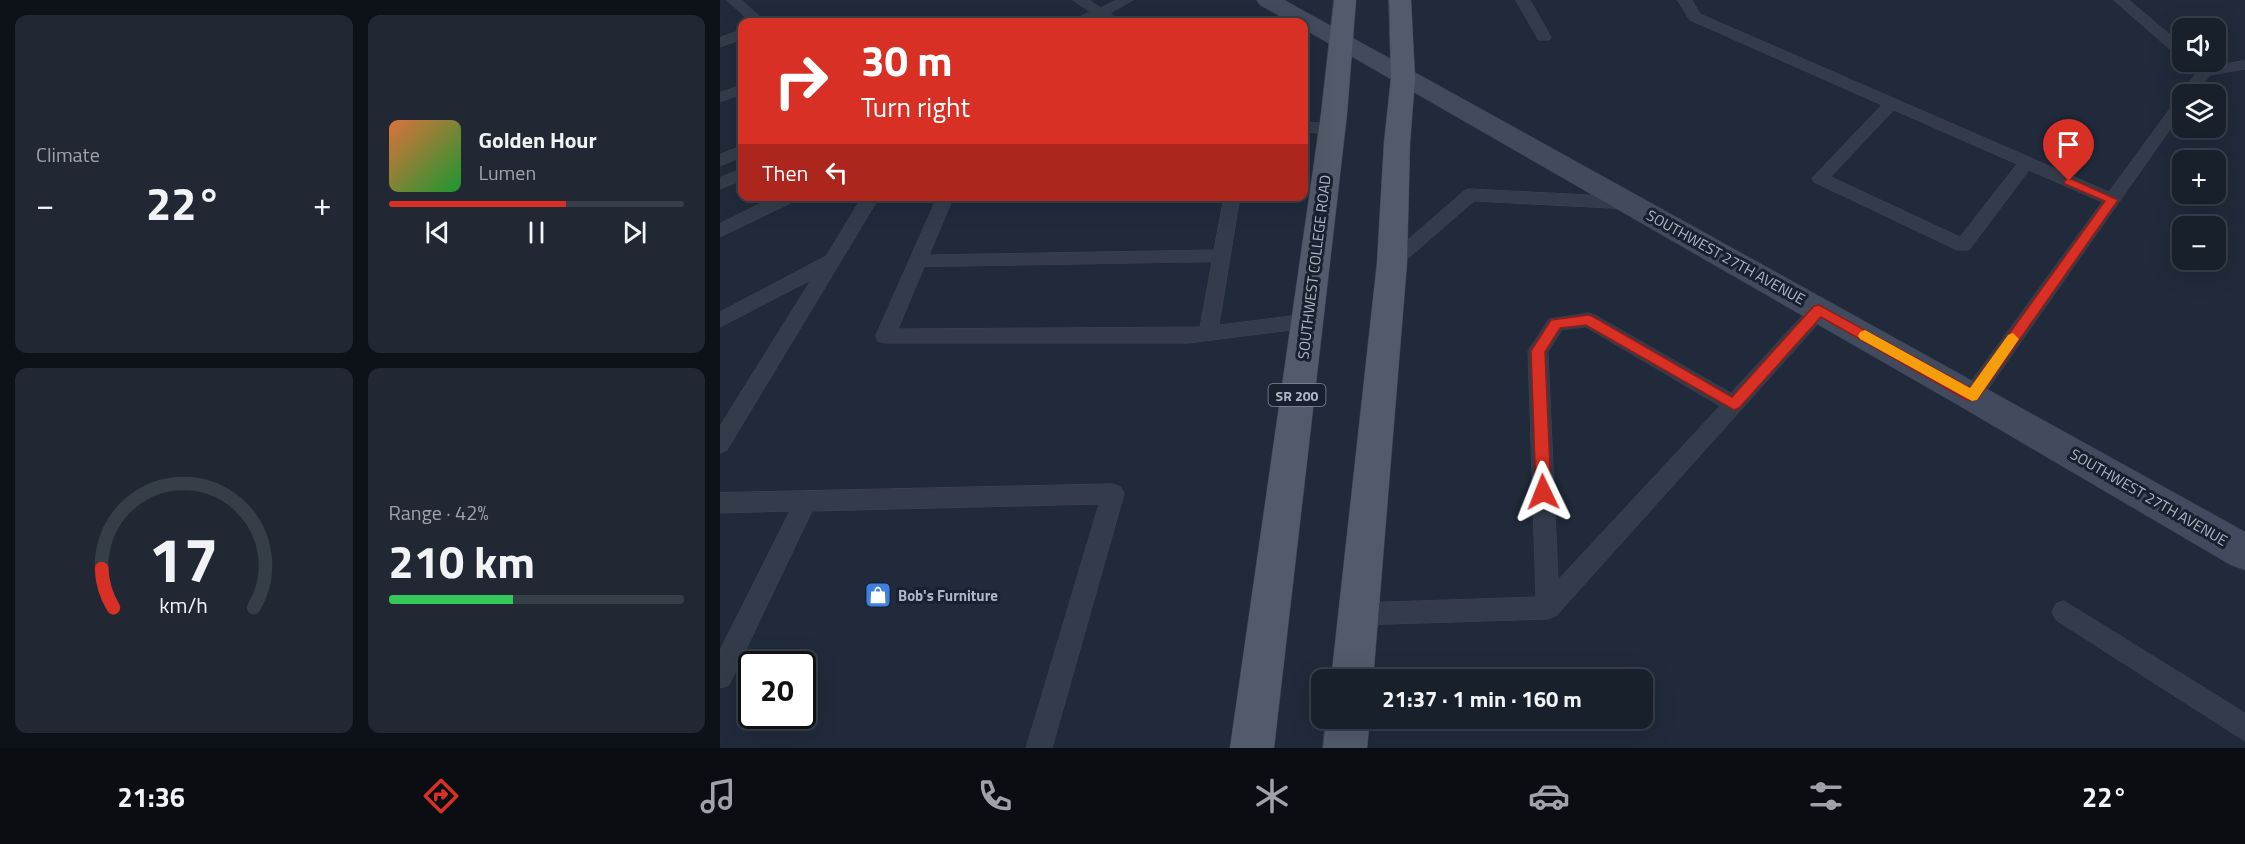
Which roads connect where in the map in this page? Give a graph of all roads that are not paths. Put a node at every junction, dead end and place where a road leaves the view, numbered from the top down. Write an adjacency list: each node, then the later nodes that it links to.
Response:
1 (734, 0): 11 (lane)
2 (1080, 0): 10 (lane)
3 (1126, 0): 10 (lane)
4 (1268, 0): 14 (main road, SOUTHWEST 27TH AVENUE)
5 (1345, 0): 19 (main road, SOUTHWEST COLLEGE ROAD / SR 200)
6 (1400, 0): 23 (main road)
7 (1523, 0): 17 (lane)
8 (1685, 0): 26 (lane)
9 (2121, 0): 20 (lane)
10 (1100, 13): 12 (lane); 13 (lane)
11 (754, 18)
12 (1089, 18)
13 (1108, 18)
14 (1299, 18)
15 (1308, 23): 19 (main road, SOUTHWEST 27TH AVENUE)
16 (738, 35): 18 (lane)
17 (1544, 37)
18 (720, 42)
19 (1341, 42): 23 (main road, SOUTHWEST 27TH AVENUE); 28 (main road, SOUTHWEST COLLEGE ROAD / SR 200)
20 (2172, 43)
21 (2226, 65): 22 (lane)
22 (2245, 65)
23 (1403, 78): 39 (main road, SOUTHWEST 27TH AVENUE); 44 (main road)
24 (738, 91): 25 (lane)
25 (720, 98)
26 (1892, 103): 31 (lane); 31 (lane)
27 (2172, 116): 34 (lane)
28 (1318, 128): 47 (main road, SOUTHWEST COLLEGE ROAD / SR 200)
29 (738, 153): 30 (lane)
30 (720, 161)
31 (2026, 163): 34 (lane)
32 (738, 176): 33 (lane)
33 (720, 184)
34 (2112, 200): 49 (lane)
35 (781, 201): 40 (lane)
36 (869, 201): 42 (lane)
37 (944, 201): 43 (lane)
38 (1231, 201): 41 (lane)
39 (1629, 203): 44 (lane); 45 (main road, SOUTHWEST 27TH AVENUE)
40 (720, 231)
41 (1221, 256): 43 (lane); 48 (lane)
42 (832, 261): 46 (lane); 51 (lane)
43 (918, 261): 48 (lane)
44 (1392, 263): 58 (main road)
45 (1819, 310): 49 (main road, SOUTHWEST 27TH AVENUE); 50 (lane)
46 (720, 320)
47 (1307, 321): 48 (lane); 64 (main road, SOUTHWEST COLLEGE ROAD / SR 200)
48 (1208, 335)
49 (1972, 396): 55 (main road, SOUTHWEST 27TH AVENUE)
50 (1734, 404): 56 (lane); 56 (lane)
51 (729, 421): 52 (lane)
52 (720, 444)
53 (806, 501): 54 (lane); 60 (lane); 63 (lane)
54 (720, 503)
55 (2245, 552)
56 (1548, 608): 58 (lane)
57 (2064, 612): 61 (lane)
58 (1358, 614): 59 (main road)
59 (1353, 669)
60 (720, 676)
61 (2245, 728)
62 (1347, 729): 65 (main road)
63 (1039, 748)
64 (1252, 748)
65 (1345, 748)

